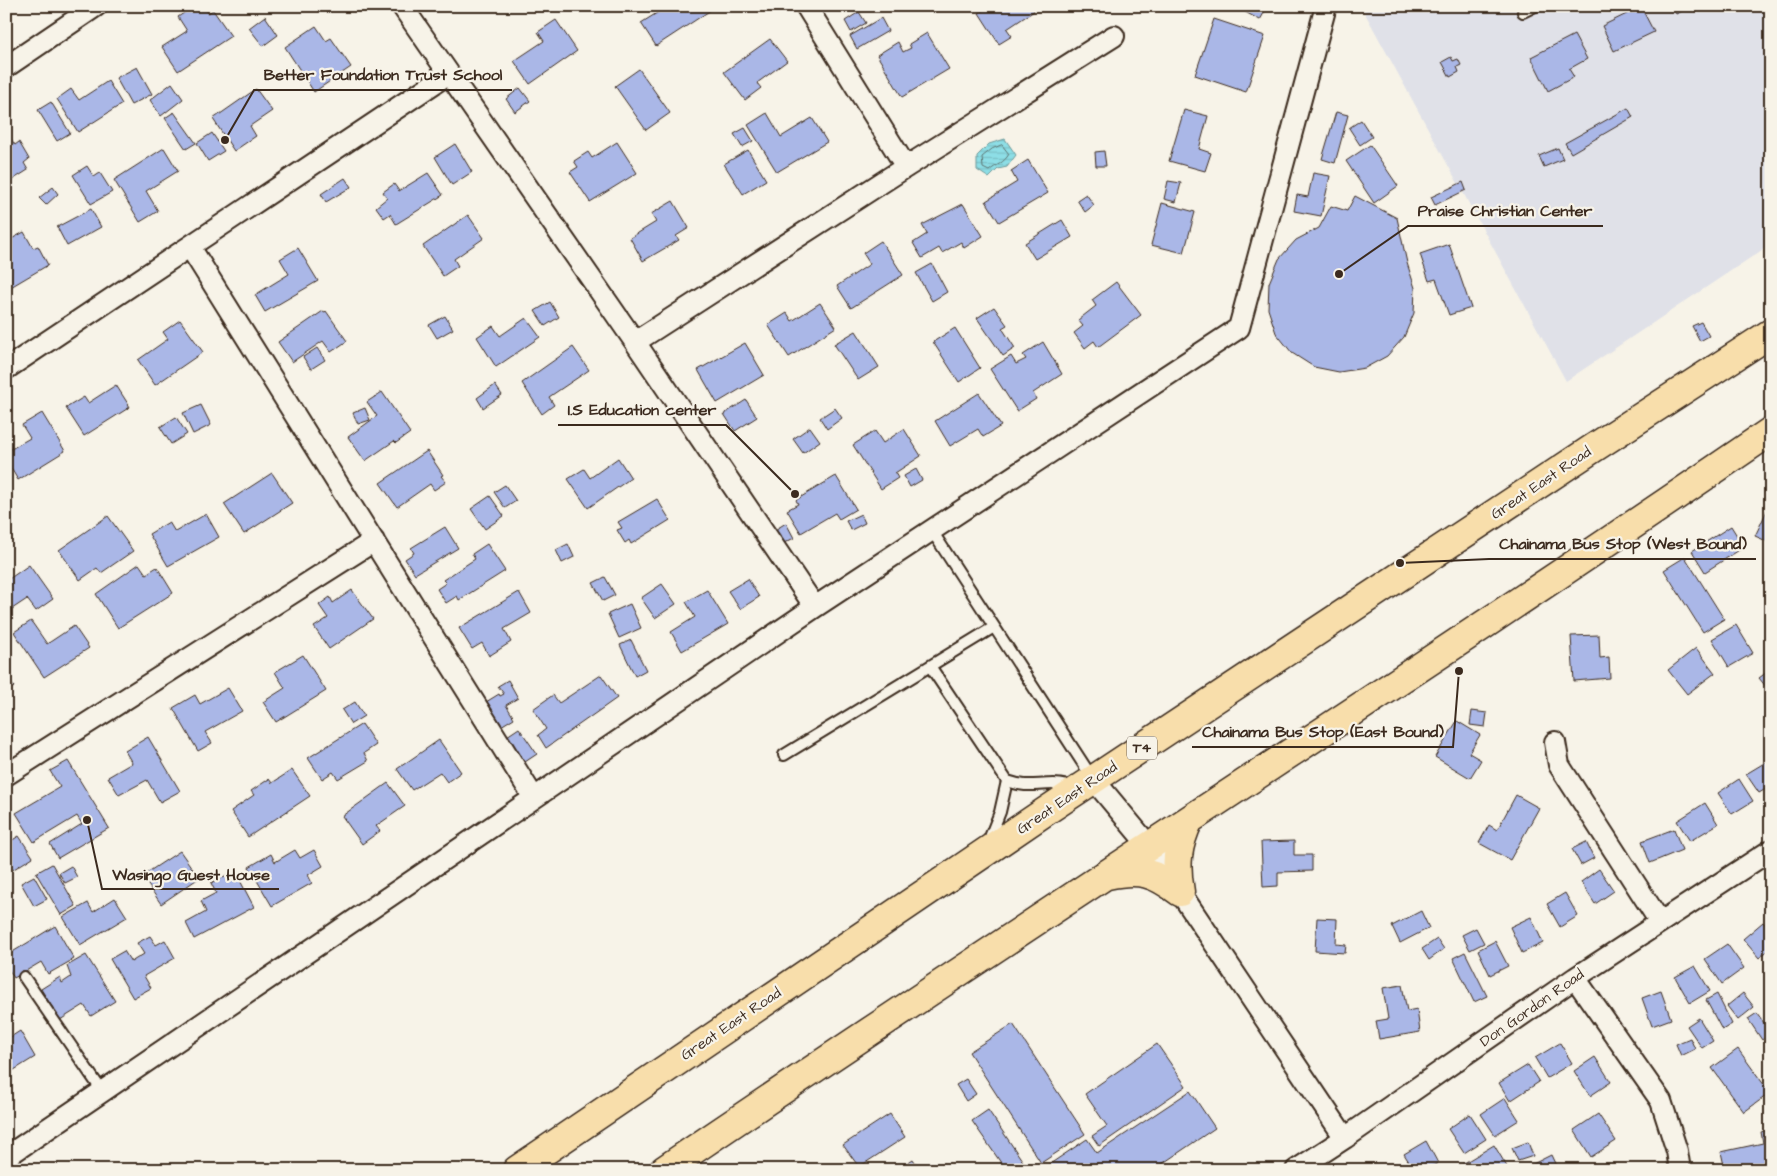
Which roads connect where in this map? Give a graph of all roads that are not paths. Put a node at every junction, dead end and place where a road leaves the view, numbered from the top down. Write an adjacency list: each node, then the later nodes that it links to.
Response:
1 (96, 6): 8 (street)
2 (402, 6): 9 (street)
3 (806, 6): 10 (street)
4 (1326, 6): 16 (street)
5 (1535, 6): 6 (lane)
6 (1523, 12)
7 (1114, 36): 10 (street)
8 (6, 67)
9 (448, 74): 11 (street); 13 (street)
10 (906, 166): 13 (street)
11 (190, 247): 14 (street); 17 (street)
12 (1771, 333): 25 (main road, Great East Road / T4)
13 (635, 342): 18 (street)
14 (6, 369)
15 (1771, 431): 27 (main road)
16 (932, 531): 18 (street); 19 (lane)
17 (374, 541): 23 (street); 26 (street)
18 (815, 606): 26 (street)
19 (994, 627): 20 (lane); 25 (lane)
20 (930, 666): 22 (lane); 24 (lane)
21 (1555, 742): 33 (street)
22 (784, 755)
23 (6, 775)
24 (1007, 781): 25 (lane); 30 (lane)
25 (1088, 784): 28 (street); 30 (main road, Great East Road / T4)
26 (534, 798): 36 (street)
27 (1189, 820): 28 (main road); 32 (main road)
28 (1149, 846): 31 (main road); 32 (street)
29 (1771, 850): 33 (street, Don Gordon Road)
30 (984, 854): 39 (main road, Great East Road / T4)
31 (1104, 876): 32 (main road); 40 (main road)
32 (1180, 892): 37 (street)
33 (1660, 922): 35 (street, Don Gordon Road)
34 (24, 977): 36 (lane)
35 (1575, 978): 37 (street, Don Gordon Road); 42 (street)
36 (102, 1091): 38 (street)
37 (1345, 1138): 41 (street, Don Gordon Road)
38 (6, 1157)
39 (517, 1170)
40 (664, 1170)
41 (1296, 1170)
42 (1680, 1170)

